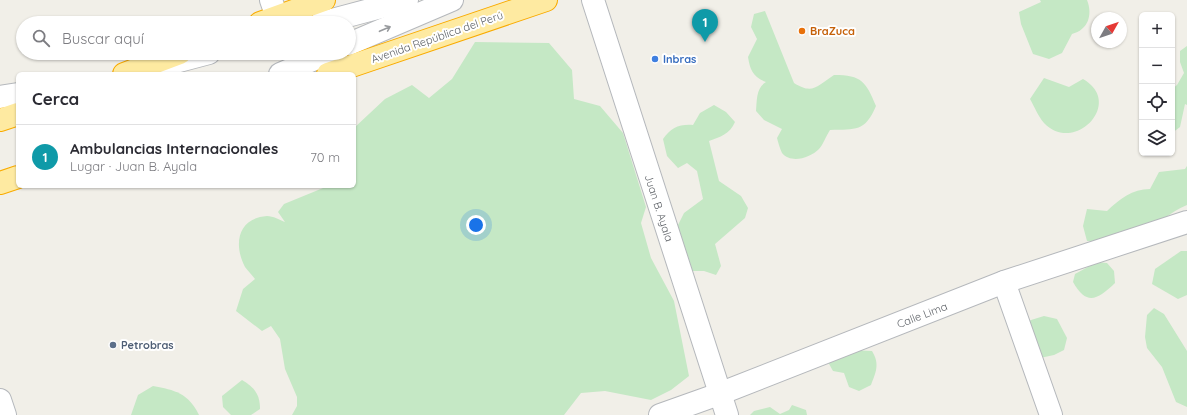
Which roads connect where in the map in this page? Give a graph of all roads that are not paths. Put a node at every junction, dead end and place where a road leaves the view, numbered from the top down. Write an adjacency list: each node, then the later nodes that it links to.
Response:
1 (324, 0): 6 (highway)
2 (407, 0): 7 (street)
3 (452, 0): 8 (street, one-way to 3)
4 (546, 0): 15 (highway, Avenida República del Perú)
5 (593, 0): 24 (street, Juan B. Ayala)
6 (269, 13)
7 (347, 16)
8 (356, 41)
9 (161, 60): 12 (highway)
10 (183, 60): 13 (street)
11 (313, 60): 14 (street)
12 (129, 72)
13 (138, 72)
14 (285, 72)
15 (334, 72)
16 (16, 94): 17 (street)
17 (0, 97)
18 (16, 115): 19 (highway)
19 (0, 120)
20 (16, 178): 21 (highway)
21 (0, 182)
22 (1187, 222): 23 (street, Calle Lima)
23 (1004, 282): 24 (street, Calle Lima); 29 (street)
24 (719, 394): 27 (street, Calle Lima); 28 (street, Juan B. Ayala)
25 (0, 400): 26 (street)
26 (5, 415)
27 (660, 415)
28 (727, 415)
29 (1051, 415)

